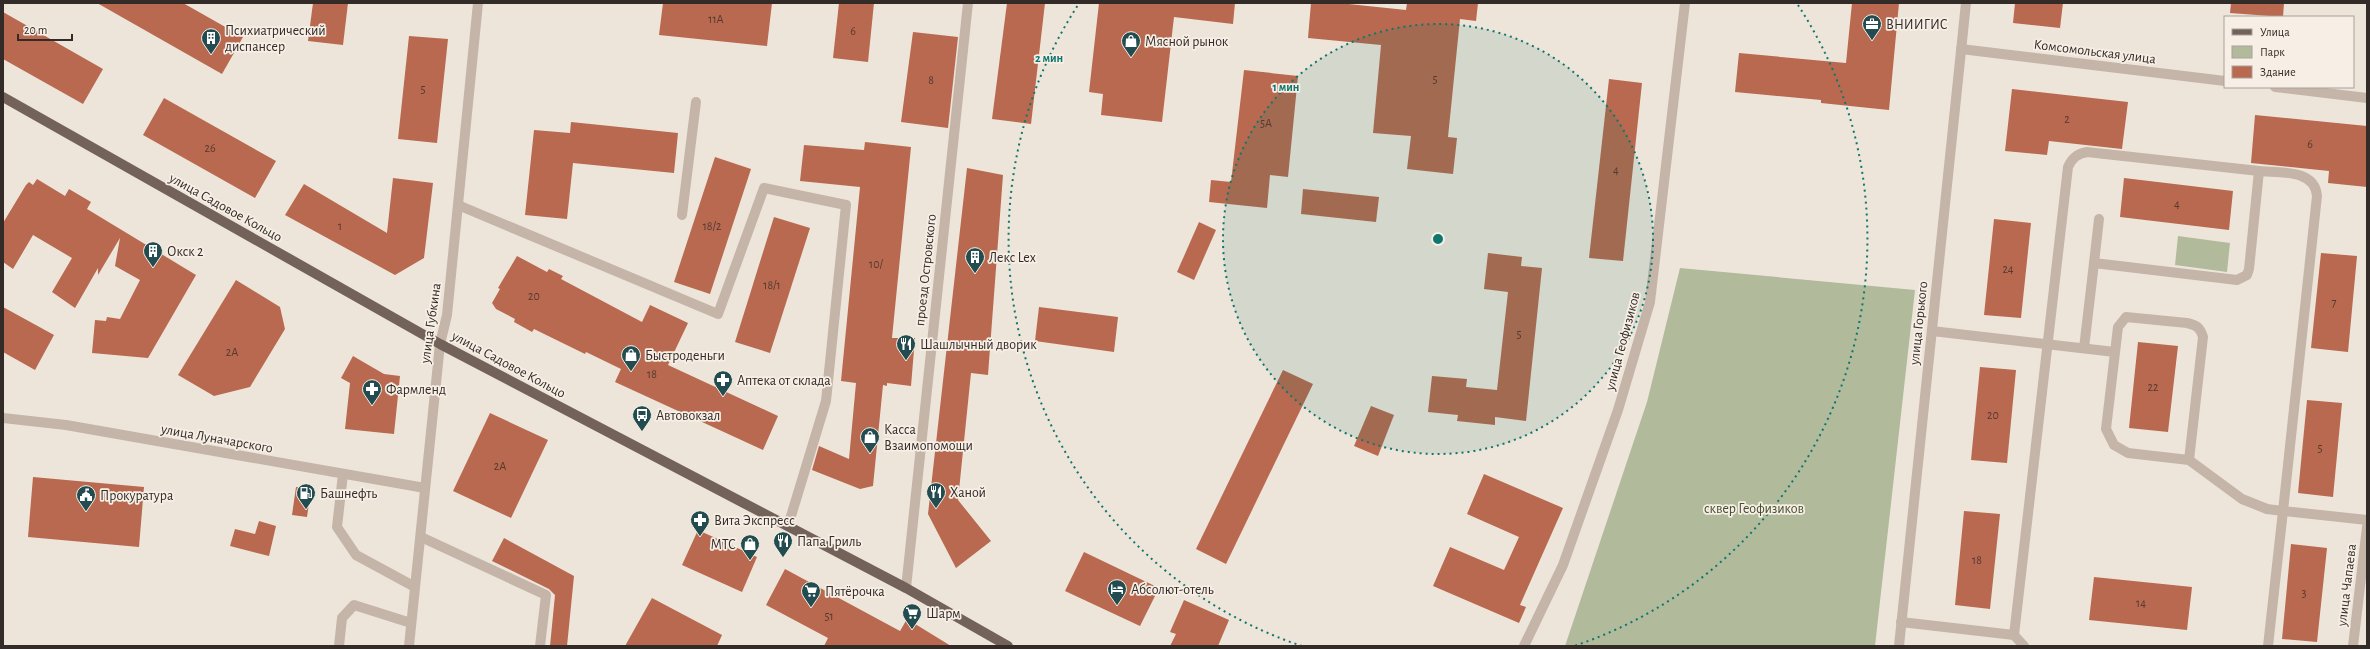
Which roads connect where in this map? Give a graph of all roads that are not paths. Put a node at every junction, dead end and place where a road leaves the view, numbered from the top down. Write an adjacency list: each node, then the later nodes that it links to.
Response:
1 (478, 3): 12 (street, улица Губкина)
2 (968, 3): 31 (street, проезд Островского)
3 (1685, 3): 39 (street, улица Геофизиков)
4 (1966, 3): 5 (street, улица Горького)
5 (1961, 49): 6 (street, Комсомольская улица); 16 (street, улица Горького)
6 (2224, 81)
7 (2283, 88): 9 (street)
8 (3, 97): 17 (main road, улица Садовое Кольцо)
9 (2367, 98)
10 (696, 102): 13 (street)
11 (2259, 171): 15 (street); 18 (street); 25 (street)
12 (458, 205): 17 (street, улица Губкина); 27 (street)
13 (682, 215)
14 (2099, 218): 15 (street)
15 (2094, 263): 19 (street)
16 (1932, 331): 18 (street); 32 (street, улица Горького)
17 (440, 344): 24 (street, улица Губкина); 27 (main road, улица Садовое Кольцо)
18 (2048, 344): 19 (street); 34 (street)
19 (2084, 348): 20 (street)
20 (2115, 352): 22 (street); 22 (street)
21 (3, 418): 23 (street, улица Луначарского)
22 (2189, 460): 25 (street)
23 (342, 474): 24 (street, улица Луначарского); 30 (street)
24 (425, 488): 29 (street, улица Губкина)
25 (2283, 511): 26 (street); 42 (street)
26 (2367, 520)
27 (788, 526): 31 (main road, улица Садовое Кольцо)
28 (2367, 527): 43 (street, улица Чапаева)
29 (421, 537): 30 (street, улица Губкина); 37 (street)
30 (415, 587): 33 (street, улица Губкина)
31 (906, 588): 38 (main road, улица Садовое Кольцо)
32 (1901, 622): 34 (street); 40 (street, улица Горького)
33 (411, 623): 35 (street); 36 (street, улица Губкина)
34 (2014, 635): 41 (street)
35 (339, 646)
36 (409, 646)
37 (540, 646)
38 (1008, 646)
39 (1524, 646)
40 (1899, 646)
41 (2024, 646)
42 (2268, 646)
43 (2353, 646)

